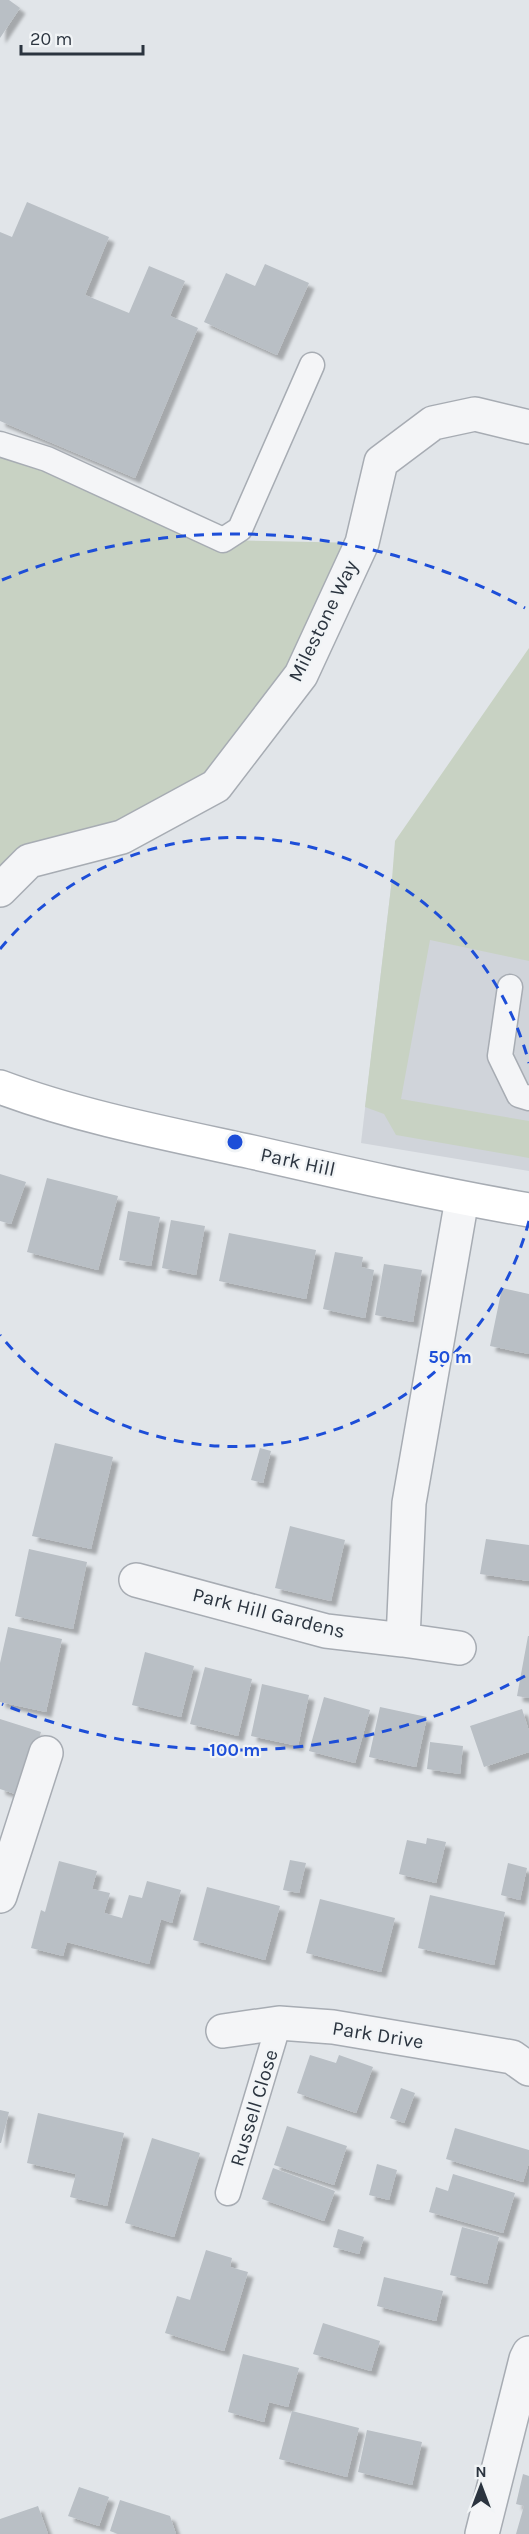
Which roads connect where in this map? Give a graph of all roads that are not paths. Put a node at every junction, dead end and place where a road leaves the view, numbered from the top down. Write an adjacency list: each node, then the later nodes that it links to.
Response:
1 (312, 365): 3 (lane)
2 (529, 427): 4 (street, Milestone Way)
3 (0, 444)
4 (0, 890)
5 (510, 987): 7 (lane)
6 (0, 1087): 8 (street, Park Hill)
7 (529, 1098)
8 (462, 1199): 9 (street, Park Hill); 11 (street)
9 (529, 1210)
10 (136, 1580): 11 (street, Park Hill Gardens)
11 (403, 1640): 12 (street, Park Hill Gardens)
12 (459, 1648)
13 (46, 1753): 14 (street)
14 (0, 1896)
15 (279, 2024): 16 (street, Park Drive); 17 (street, Park Drive); 18 (lane, Russell Close)
16 (223, 2031)
17 (529, 2069)
18 (228, 2193)
19 (529, 2353): 20 (street)
20 (482, 2534)

